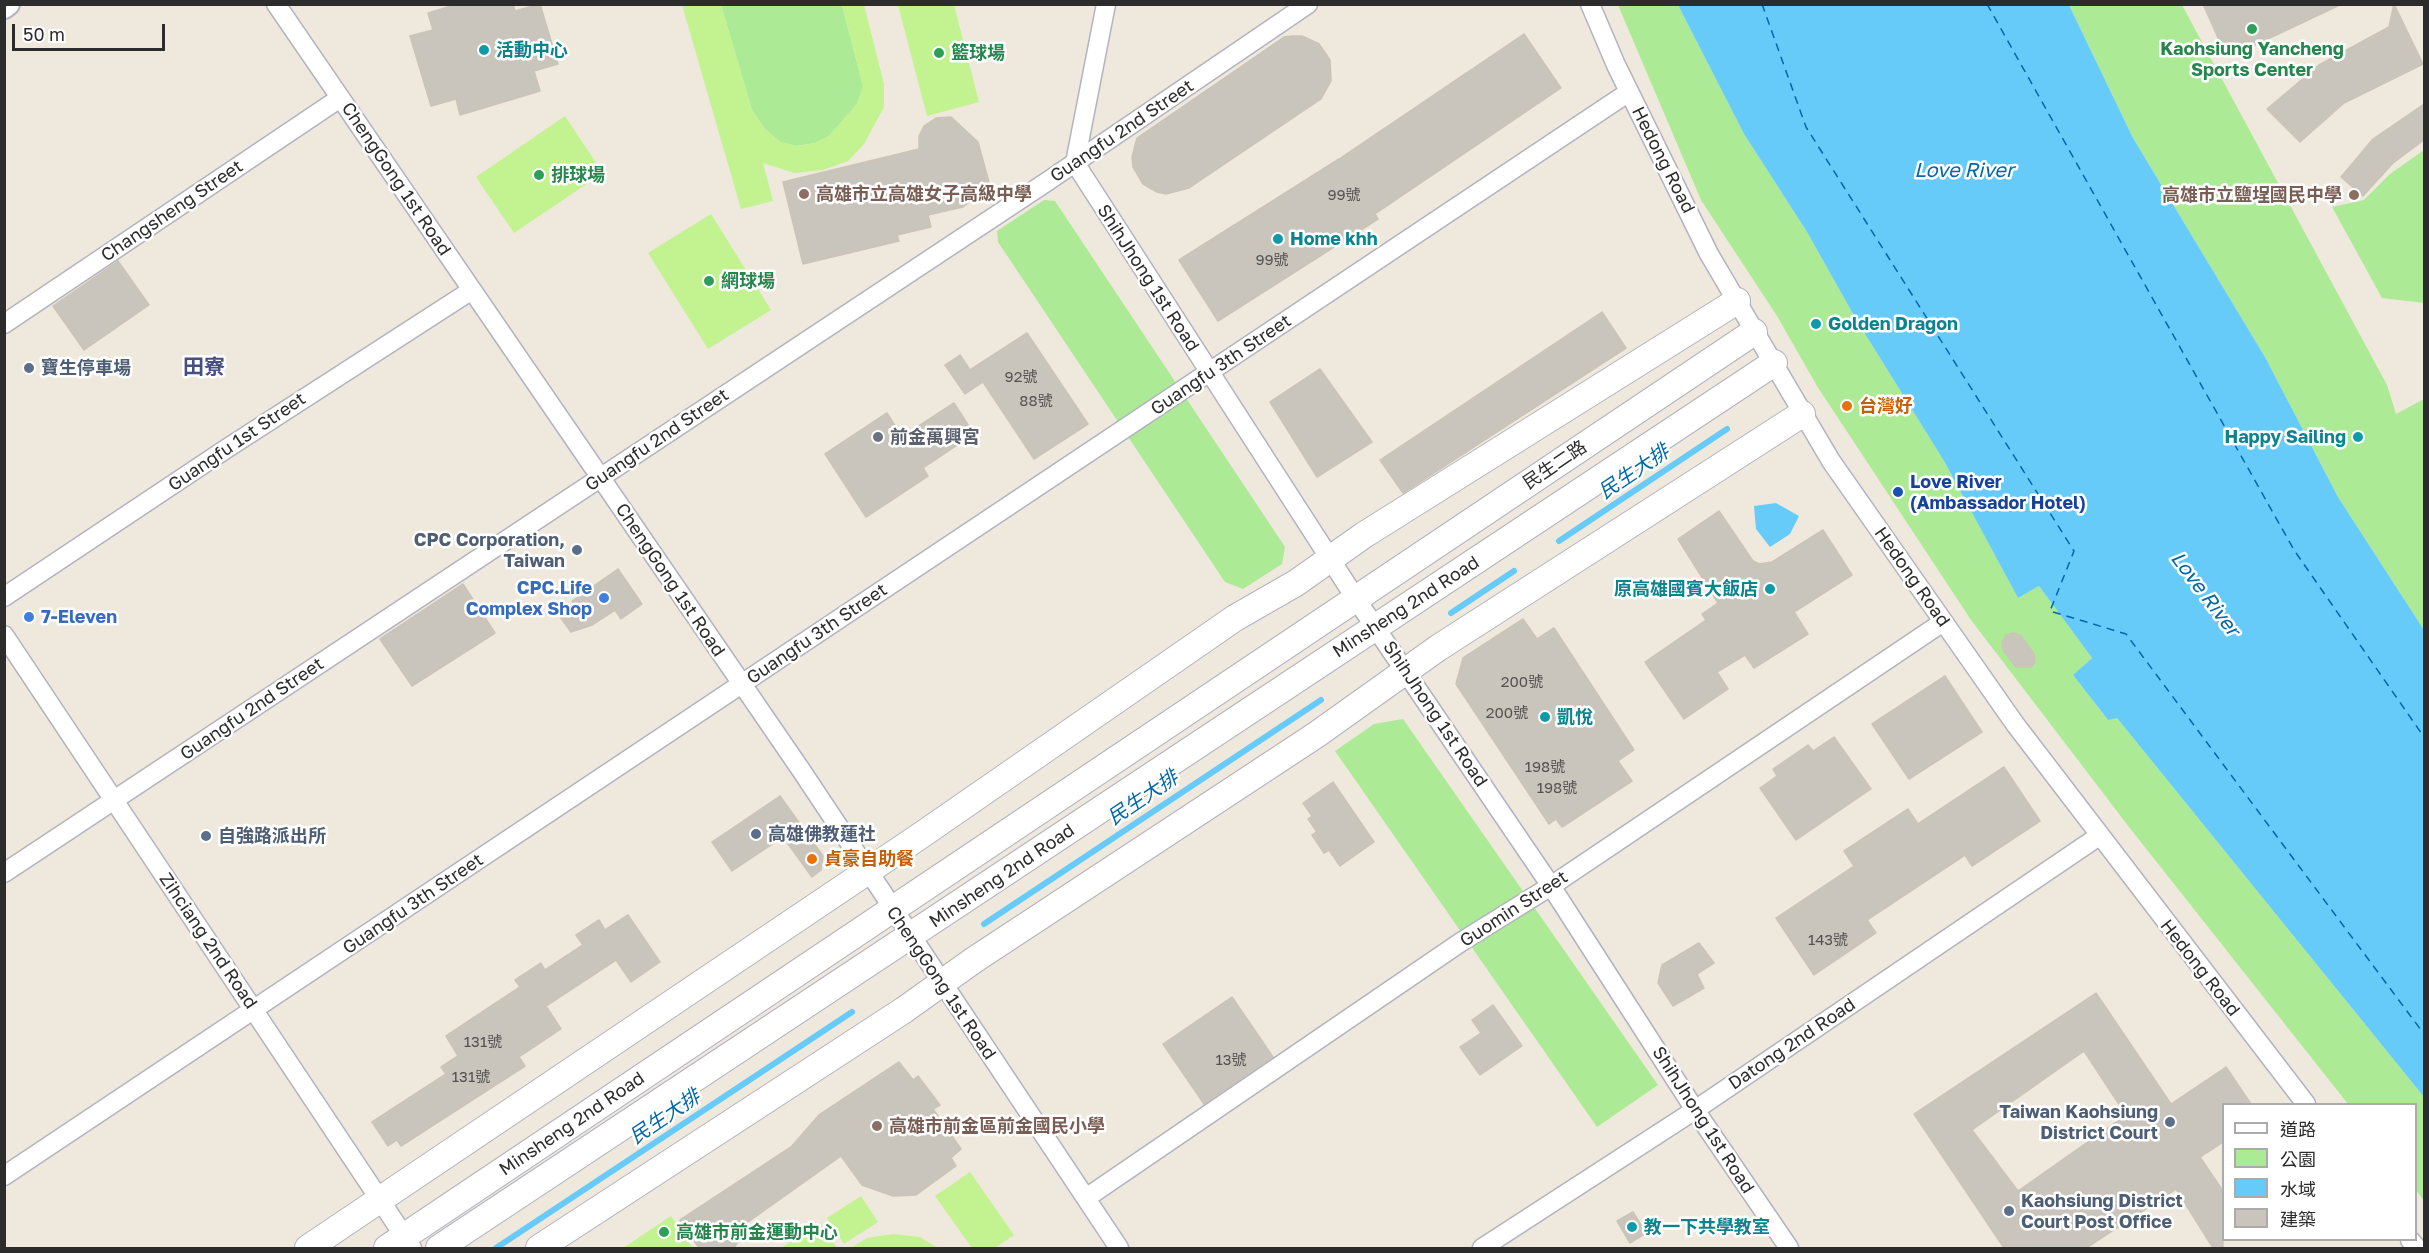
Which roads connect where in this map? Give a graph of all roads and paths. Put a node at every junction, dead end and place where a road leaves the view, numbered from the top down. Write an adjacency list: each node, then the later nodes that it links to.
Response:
1 (8, 4): 6 (street)
2 (276, 4): 8 (street, ChengGong 1st Road)
3 (1106, 4): 9 (street)
4 (1308, 4): 9 (street, Guangfu 2nd Street)
5 (1590, 4): 7 (street, Hedong Road)
6 (4, 7)
7 (1629, 92): 11 (street, Hedong Road); 15 (street, Guangfu 3th Street)
8 (340, 98): 10 (street, ChengGong 1st Road); 12 (street, Changsheng Street)
9 (1075, 163): 15 (street, ShihJhong 1st Road); 17 (street, Guangfu 2nd Street)
10 (472, 290): 17 (street, ChengGong 1st Road); 19 (street, Guangfu 1st Street)
11 (1737, 301): 13 (street, Hedong Road); 18 (main road)
12 (4, 324)
13 (1755, 332): 14 (street, Hedong Road); 20 (main road, 民生二路)
14 (1774, 363): 16 (street, Hedong Road); 22 (main road, Minsheng 2nd Road)
15 (1209, 372): 18 (street, ShihJhong 1st Road); 25 (street, Guangfu 3th Street)
16 (1802, 414): 21 (street, Hedong Road); 24 (main road)
17 (601, 477): 25 (street, ChengGong 1st Road); 26 (street, Guangfu 2nd Street)
18 (1330, 558): 20 (street, ShihJhong 1st Road); 28 (main road)
19 (4, 597)
20 (1356, 599): 22 (street, ShihJhong 1st Road); 31 (main road, Minsheng 2nd Road)
21 (1944, 622): 27 (street, Hedong Road); 30 (street, Guomin Street)
22 (1376, 626): 24 (street, ShihJhong 1st Road); 32 (main road, Minsheng 2nd Road)
23 (4, 634): 26 (street, Zihciang 2nd Road)
24 (1405, 671): 30 (street, ShihJhong 1st Road); 33 (main road)
25 (741, 685): 28 (street, ChengGong 1st Road); 34 (street, Guangfu 3th Street)
26 (114, 800): 29 (street, Guangfu 2nd Street); 34 (street, Zihciang 2nd Road)
27 (2099, 836): 35 (street, Hedong Road); 36 (street, Datong 2nd Road)
28 (866, 871): 31 (street, ChengGong 1st Road); 39 (main road)
29 (4, 873)
30 (1551, 886): 36 (street, ShihJhong 1st Road); 38 (street, Guomin Street)
31 (891, 909): 32 (street, ChengGong 1st Road); 40 (main road, Minsheng 2nd Road)
32 (910, 937): 33 (street, ChengGong 1st Road); 42 (main road, Minsheng 2nd Road)
33 (941, 983): 38 (street, ChengGong 1st Road); 43 (main road)
34 (254, 1010): 37 (street, Guangfu 3th Street); 39 (street, Zihciang 2nd Road)
35 (2305, 1103)
36 (1695, 1110): 45 (street, Datong 2nd Road); 46 (street, ShihJhong 1st Road)
37 (4, 1176)
38 (1086, 1198): 44 (street, ChengGong 1st Road)
39 (381, 1201): 40 (street, Zihciang 2nd Road); 41 (main road)
40 (401, 1245)
41 (308, 1248)
42 (439, 1248)
43 (539, 1248)
44 (1119, 1248)
45 (1482, 1248)
46 (1789, 1248)

